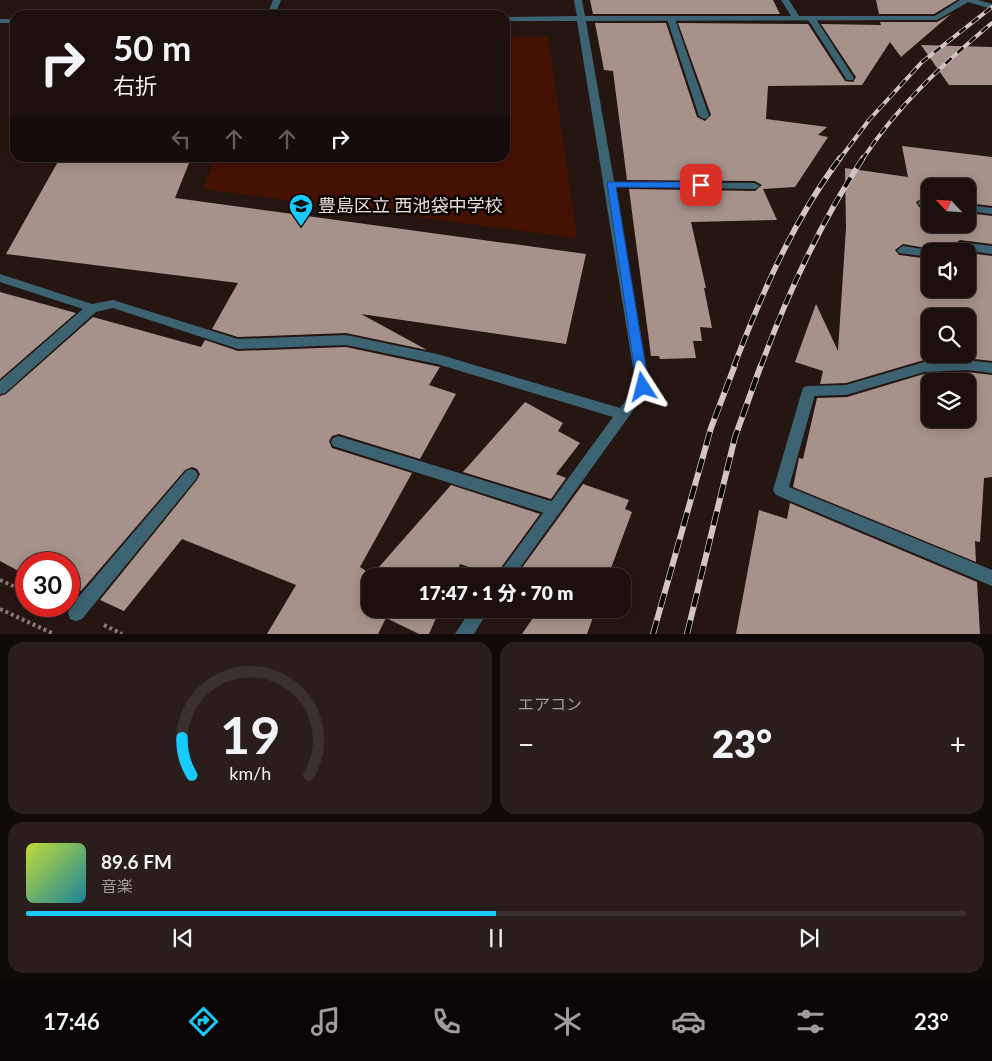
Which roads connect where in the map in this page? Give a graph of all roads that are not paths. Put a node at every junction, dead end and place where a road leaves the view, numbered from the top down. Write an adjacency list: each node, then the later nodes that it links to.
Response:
1 (578, 0): 9 (street)
2 (785, 0): 6 (street)
3 (965, 0): 7 (street)
4 (970, 0): 5 (street)
5 (992, 7)
6 (796, 18): 7 (street); 10 (street)
7 (811, 18): 11 (street)
8 (510, 19): 9 (street)
9 (582, 19): 10 (street); 13 (street)
10 (671, 19): 12 (street)
11 (850, 78)
12 (704, 116)
13 (611, 184): 14 (street); 25 (street)
14 (755, 186)
15 (976, 209): 16 (street)
16 (992, 211)
17 (976, 248): 19 (street)
18 (903, 250): 20 (street)
19 (992, 250)
20 (921, 252)
21 (0, 278): 22 (street)
22 (92, 308): 24 (street); 25 (street)
23 (992, 368): 30 (street)
24 (0, 389)
25 (623, 415): 28 (street)
26 (338, 442): 28 (street)
27 (191, 475): 31 (street)
28 (554, 509): 29 (street)
29 (511, 568)
30 (992, 578)
31 (80, 609)
32 (475, 618): 33 (street)
33 (463, 634)

